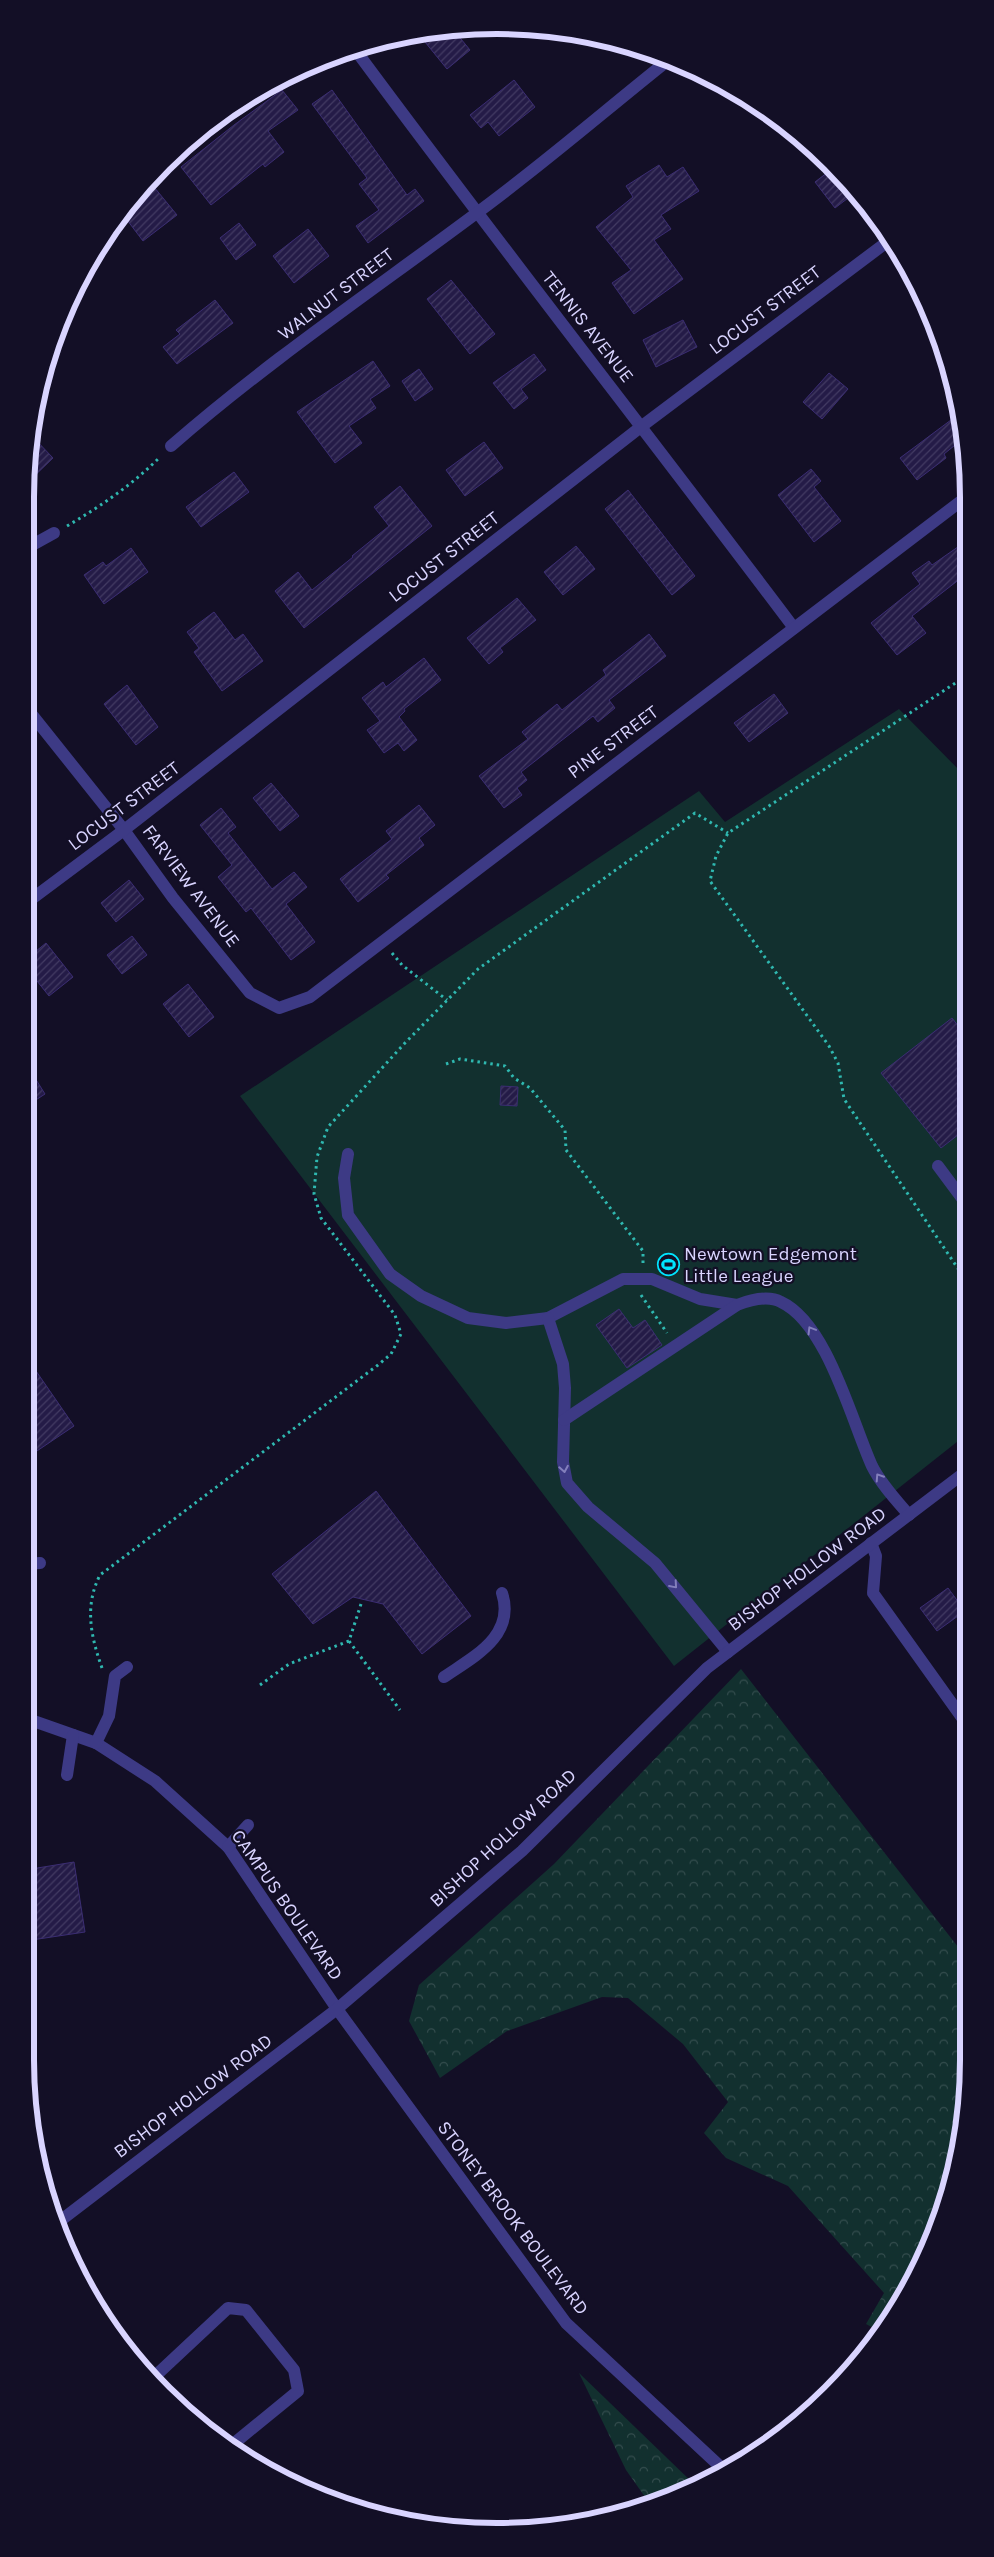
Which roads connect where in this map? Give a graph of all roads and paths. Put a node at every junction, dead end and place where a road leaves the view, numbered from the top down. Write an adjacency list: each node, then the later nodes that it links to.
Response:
1 (359, 55): 3 (street, TENNIS AVENUE)
2 (663, 65): 3 (street, WALNUT STREET)
3 (476, 214): 5 (street, TENNIS AVENUE); 6 (street, WALNUT STREET)
4 (884, 244): 5 (street, LOCUST STREET)
5 (642, 426): 10 (street, TENNIS AVENUE); 13 (street, LOCUST STREET)
6 (171, 446): 8 (path)
7 (960, 502): 10 (street, PINE STREET)
8 (54, 533): 9 (street)
9 (34, 544)
10 (794, 628): 15 (street, PINE STREET)
11 (960, 680): 22 (path)
12 (34, 717): 13 (street, FARVIEW AVENUE)
13 (124, 830): 14 (street, LOCUST STREET); 17 (street, FARVIEW AVENUE)
14 (34, 897)
15 (383, 941): 16 (path); 17 (street, PINE STREET)
16 (447, 1000)
17 (279, 1008)
18 (446, 1064): 23 (path)
19 (348, 1154): 25 (street)
20 (938, 1166): 21 (street)
21 (960, 1196)
22 (960, 1272)
23 (643, 1279): 24 (street); 25 (street); 26 (path)
24 (737, 1305): 26 (street); 29 (street, one-way to 24)
25 (548, 1318): 27 (street)
26 (676, 1346): 27 (street)
27 (564, 1420): 36 (street, one-way to 36)
28 (960, 1476): 29 (street, BISHOP HOLLOW ROAD)
29 (909, 1515): 30 (street, BISHOP HOLLOW ROAD)
30 (871, 1544): 36 (street, BISHOP HOLLOW ROAD); 41 (street)
31 (34, 1563): 32 (street)
32 (40, 1563)
33 (502, 1593): 38 (street)
34 (361, 1604): 35 (path)
35 (349, 1641): 39 (path); 40 (path)
36 (728, 1652): 48 (street, BISHOP HOLLOW ROAD)
37 (127, 1667): 44 (street)
38 (444, 1677)
39 (260, 1685)
40 (400, 1710)
41 (960, 1715)
42 (34, 1721): 43 (street, CAMPUS BOULEVARD)
43 (74, 1735): 44 (street, CAMPUS BOULEVARD); 45 (street)
44 (96, 1743): 47 (street, CAMPUS BOULEVARD)
45 (67, 1775)
46 (248, 1825): 47 (street)
47 (228, 1847): 48 (street, CAMPUS BOULEVARD)
48 (337, 2009): 49 (street, BISHOP HOLLOW ROAD); 52 (street, STONEY BROOK BOULEVARD)
49 (62, 2219)
50 (157, 2374): 51 (street)
51 (236, 2442)
52 (720, 2466)

